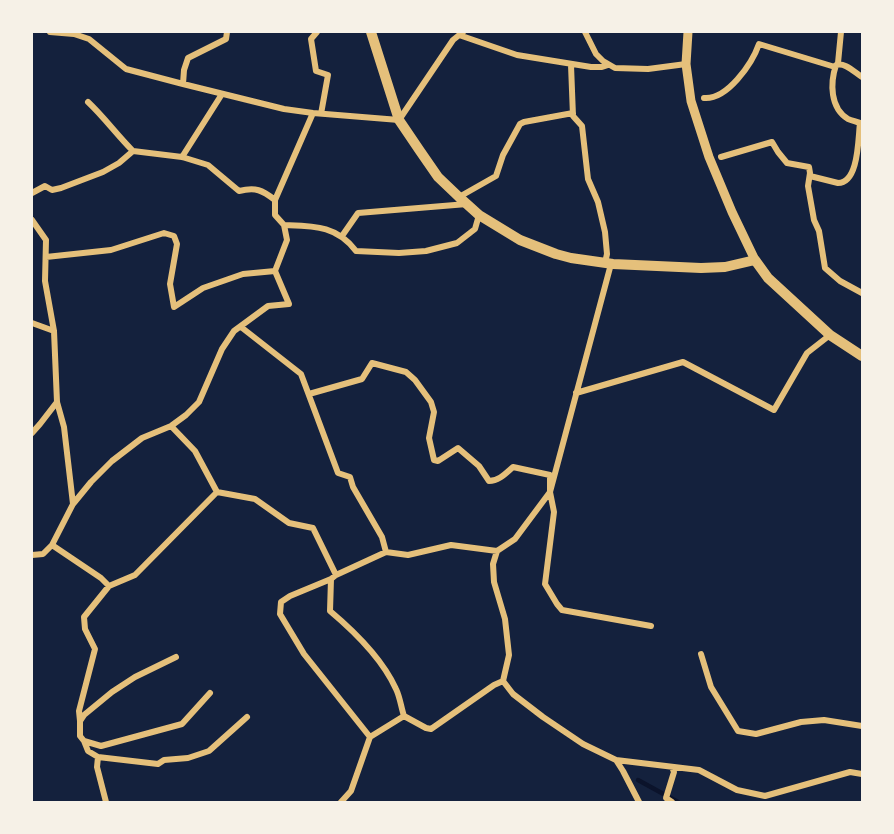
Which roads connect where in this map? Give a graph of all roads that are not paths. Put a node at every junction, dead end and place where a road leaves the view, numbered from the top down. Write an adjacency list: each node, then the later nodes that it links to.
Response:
1 (50, 32): 14 (street)
2 (227, 32): 14 (street)
3 (317, 32): 20 (street)
4 (371, 32): 21 (main road)
5 (585, 32): 11 (street)
6 (688, 32): 9 (street)
7 (841, 32): 12 (street)
8 (461, 33): 10 (street); 21 (street)
9 (686, 64): 11 (street); 35 (street)
10 (570, 65): 11 (street); 19 (street)
11 (608, 65)
12 (836, 65): 13 (street); 16 (street); 22 (street)
13 (862, 77)
14 (183, 84): 15 (street)
15 (222, 94): 18 (street); 24 (street)
16 (704, 98)
17 (88, 102): 23 (street)
18 (313, 113): 20 (street); 28 (street)
19 (573, 113): 29 (street); 36 (street)
20 (321, 114): 21 (street)
21 (399, 120): 29 (main road)
22 (861, 124): 26 (street)
23 (133, 151): 24 (street); 27 (street)
24 (182, 157): 28 (street)
25 (721, 157): 26 (street)
26 (810, 176): 38 (street)
27 (32, 193)
28 (275, 200): 32 (street)
29 (464, 201): 30 (main road); 33 (street)
30 (479, 215): 33 (street); 36 (main road)
31 (32, 220): 34 (street)
32 (284, 225): 33 (street); 37 (street)
33 (342, 236)
34 (46, 257): 37 (street); 41 (street)
35 (755, 260): 36 (main road); 42 (main road)
36 (608, 264): 44 (street)
37 (275, 271): 40 (street)
38 (862, 293)
39 (32, 323): 41 (street)
40 (241, 327): 45 (street); 47 (street)
41 (54, 331): 46 (street)
42 (830, 335): 43 (main road); 44 (street)
43 (862, 356)
44 (576, 393): 50 (street)
45 (309, 394): 50 (street); 54 (street)
46 (57, 402): 48 (street); 51 (street)
47 (171, 426): 49 (street); 51 (street)
48 (32, 433)
49 (217, 492): 56 (street); 57 (street)
50 (550, 492): 53 (street); 58 (street)
51 (73, 504): 52 (street)
52 (52, 545): 55 (street); 57 (street)
53 (497, 551): 54 (street); 61 (street)
54 (386, 552): 56 (street)
55 (32, 555)
56 (334, 577): 63 (street); 67 (street)
57 (109, 586): 65 (street)
58 (651, 626)
59 (700, 654): 66 (street)
60 (176, 657): 65 (street)
61 (502, 681): 63 (street); 70 (street)
62 (210, 693): 68 (street)
63 (404, 716): 67 (street)
64 (247, 717): 69 (street)
65 (80, 721): 68 (street)
66 (862, 726)
67 (370, 737): 74 (street)
68 (84, 741): 69 (street)
69 (98, 757): 73 (street)
70 (615, 760): 71 (street); 75 (street)
71 (672, 767): 72 (street); 76 (street)
72 (862, 774)
73 (106, 802)
74 (341, 802)
75 (639, 802)
76 (672, 802)

